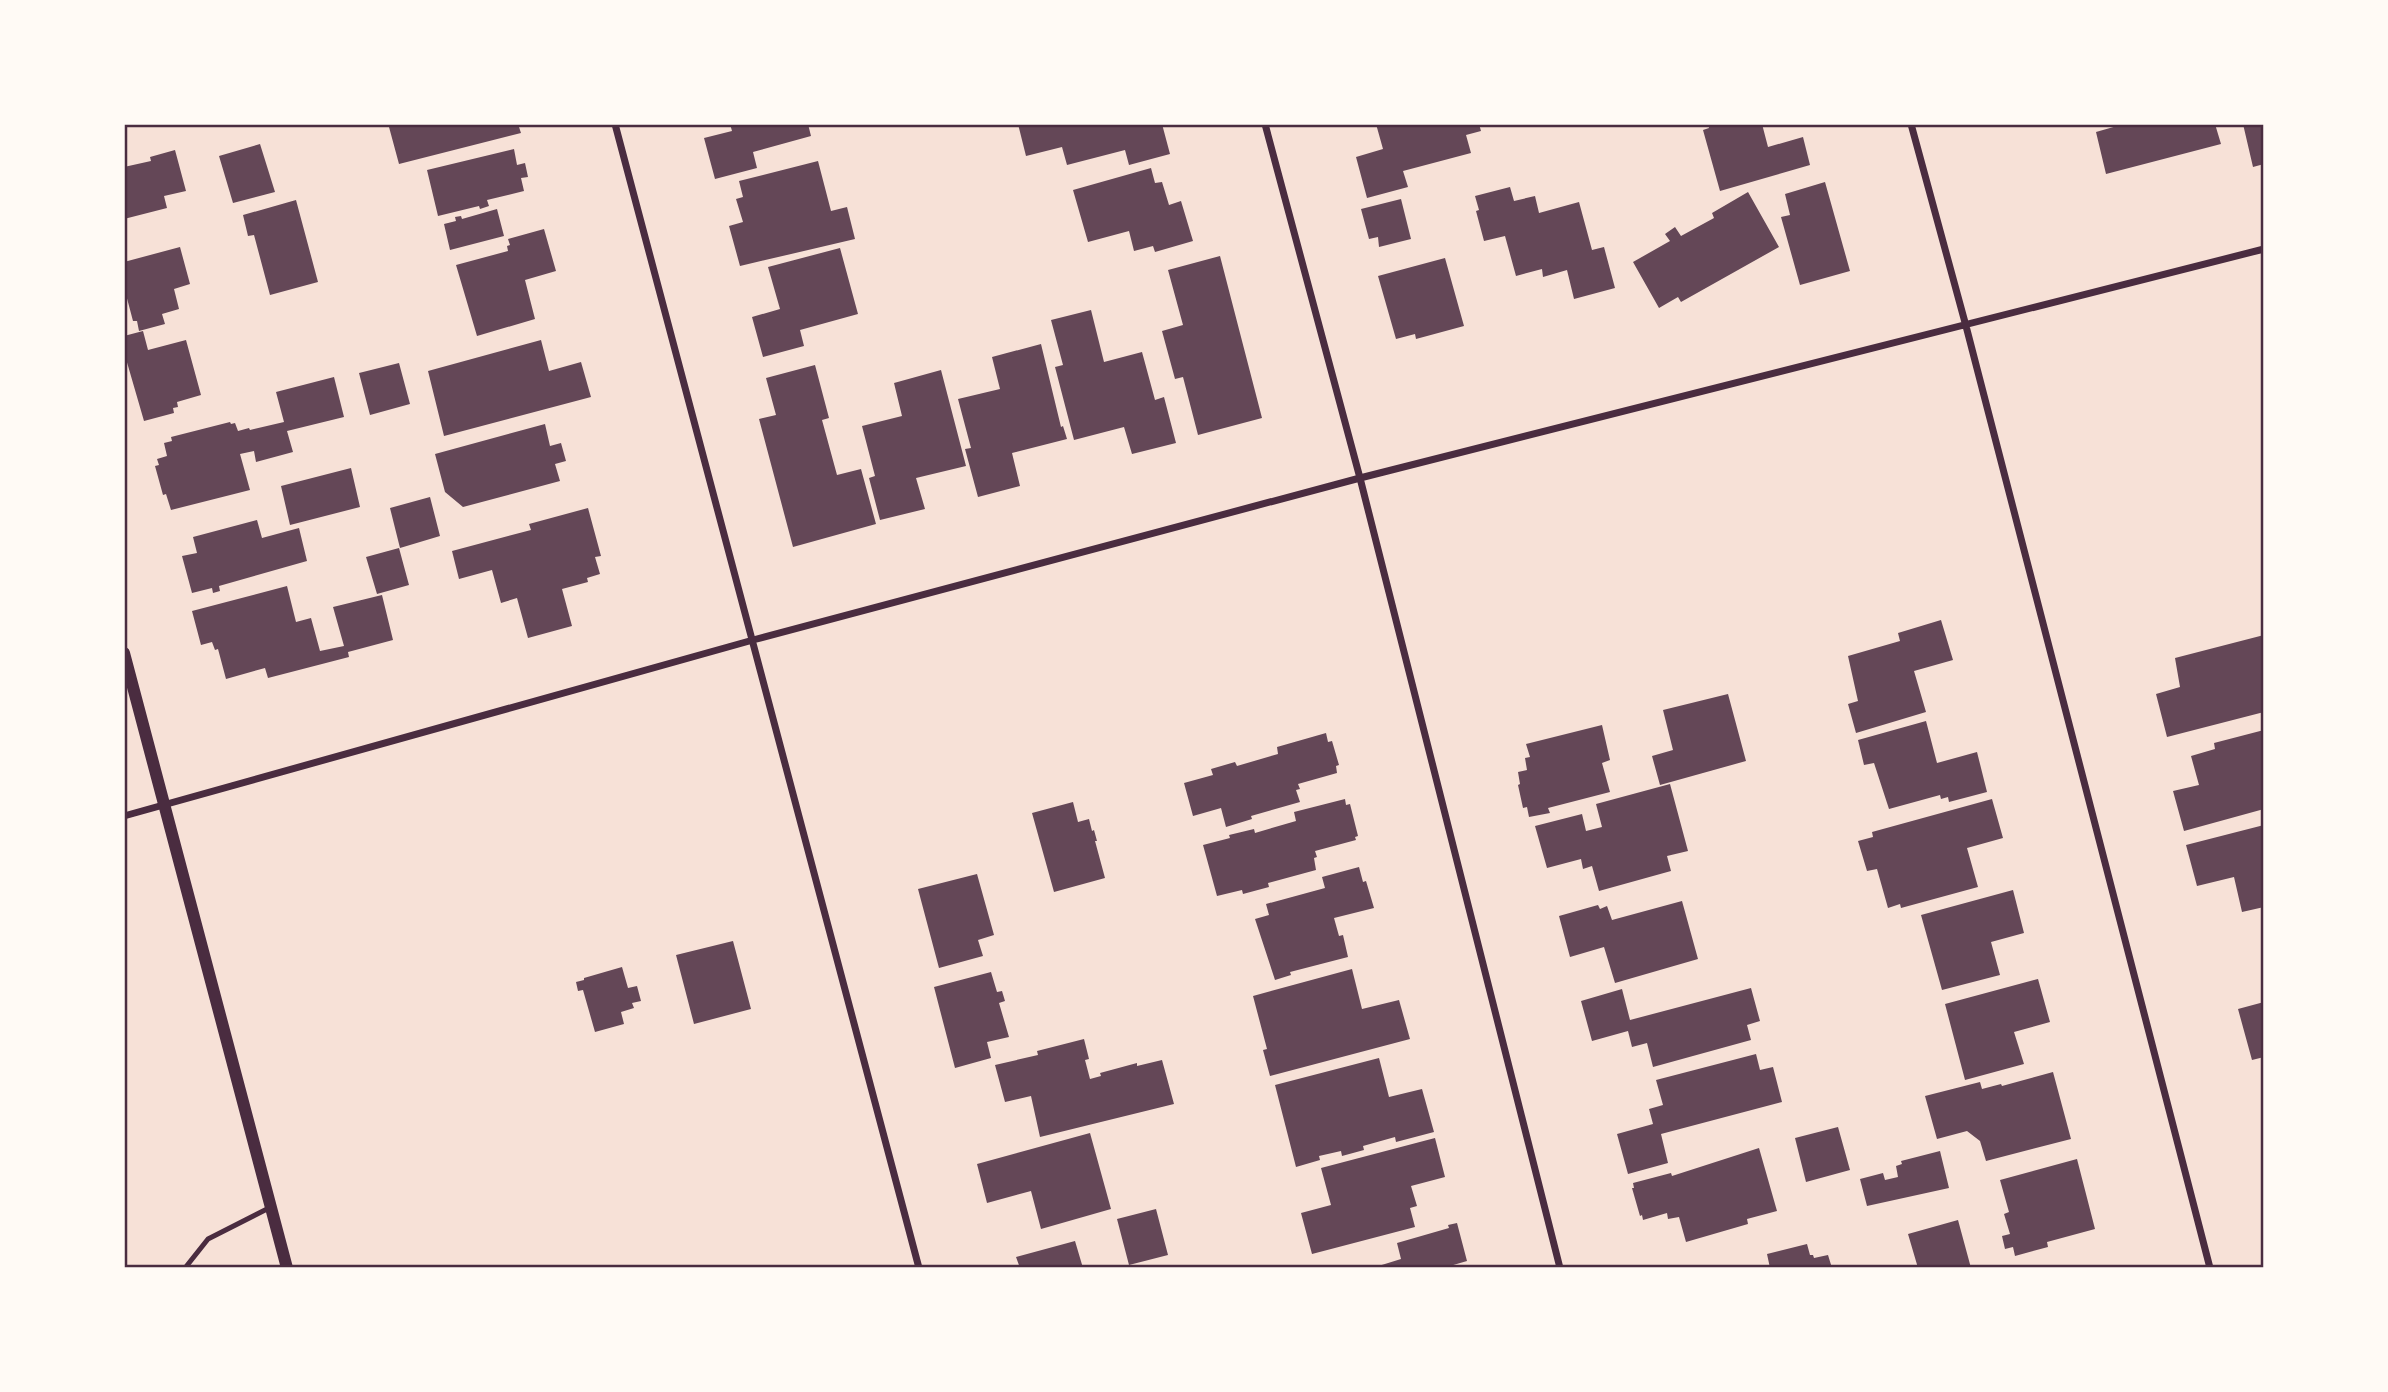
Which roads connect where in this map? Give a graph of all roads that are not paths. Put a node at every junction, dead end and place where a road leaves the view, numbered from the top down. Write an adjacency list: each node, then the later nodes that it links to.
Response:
1 (615, 124): 7 (street)
2 (1265, 124): 6 (street)
3 (1912, 124): 5 (street)
4 (2264, 249): 5 (street)
5 (1966, 326): 6 (street); 16 (street)
6 (1360, 478): 7 (street); 15 (street)
7 (753, 640): 9 (street); 14 (street)
8 (124, 653): 9 (street)
9 (165, 803): 10 (street); 11 (street)
10 (124, 816)
11 (271, 1206): 12 (lane); 13 (street)
12 (185, 1268)
13 (288, 1268)
14 (919, 1268)
15 (1560, 1268)
16 (2210, 1268)

